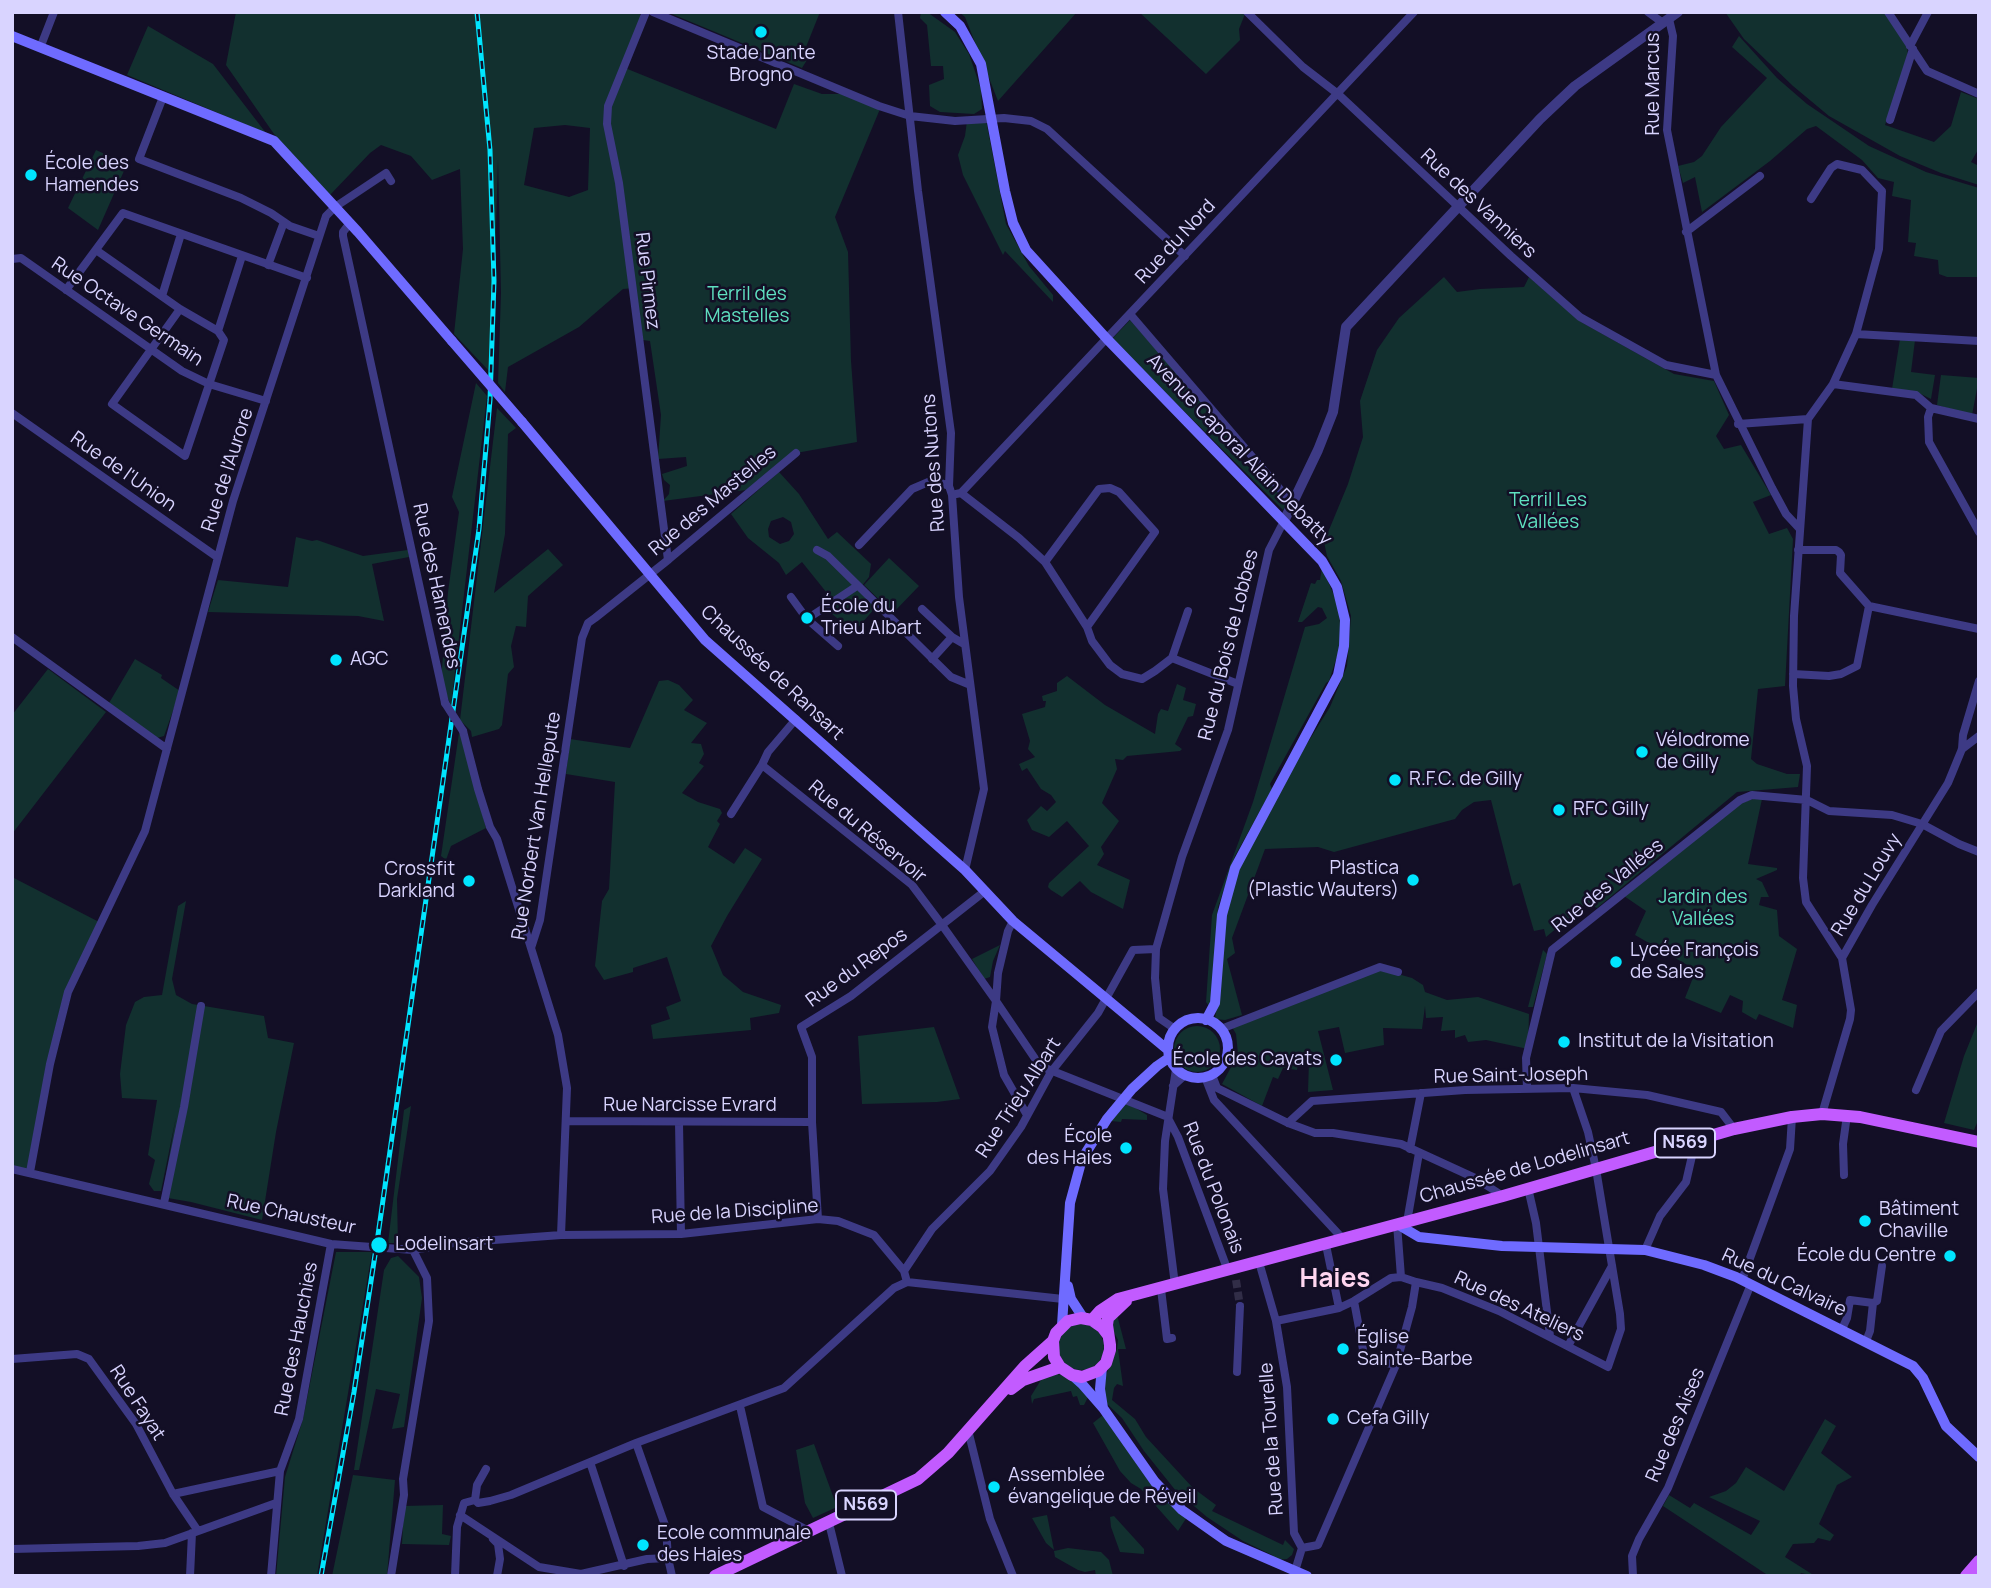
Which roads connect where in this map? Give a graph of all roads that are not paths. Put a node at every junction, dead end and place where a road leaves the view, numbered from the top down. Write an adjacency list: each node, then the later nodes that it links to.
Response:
1 (54, 12): 14 (street)
2 (646, 12): 65 (street, Rue Pirmez)
3 (653, 12): 18 (street)
4 (898, 12): 18 (street, Rue des Nutons)
5 (945, 12): 19 (main road, Avenue Caporal Alain Debatty)
6 (1247, 12): 15 (street, Rue des Vanniers)
7 (1414, 12): 15 (street, Rue du Nord)
8 (1648, 12): 11 (street)
9 (1888, 12): 13 (street)
10 (1928, 12): 13 (street)
11 (1670, 18): 25 (street, Rue du Bois de Lobbes); 28 (street, Rue Marcus)
12 (12, 36): 14 (main road, Chaussée de Ransart)
13 (1912, 47): 16 (street); 20 (street)
14 (40, 48): 17 (main road, Chaussée de Ransart)
15 (1338, 94): 25 (street, Rue des Vanniers); 32 (street, Rue du Nord)
16 (1979, 94)
17 (163, 97): 24 (main road, Chaussée de Ransart); 26 (street)
18 (910, 116): 19 (street); 56 (street, Rue des Nutons)
19 (992, 120): 32 (street); 43 (main road, Avenue Caporal Alain Debatty)
20 (1890, 120)
21 (1760, 176): 28 (street)
22 (391, 181): 24 (street)
23 (1811, 199): 42 (street)
24 (335, 207): 27 (main road, Chaussée de Ransart); 30 (street, Rue de l'Aurore)
25 (1459, 208): 46 (street, Rue des Vanniers); 57 (street, Rue du Bois de Lobbes)
26 (284, 222): 30 (street); 35 (street)
27 (350, 223): 67 (main road, Chaussée de Ransart, bridge); 99 (street, Rue des Hamendes, bridge)
28 (1686, 232): 46 (street, Rue Marcus)
29 (181, 234): 31 (street); 33 (street); 38 (street)
30 (319, 236): 36 (street, Rue de l'Aurore)
31 (96, 250): 37 (street); 38 (street)
32 (1185, 256): 40 (street, Rue du Nord)
33 (242, 257): 35 (street); 41 (street)
34 (13, 259): 37 (street, Rue Octave Germain)
35 (268, 265): 36 (street)
36 (307, 278): 49 (street, Rue de l'Aurore)
37 (66, 290): 45 (street, Rue Octave Germain)
38 (162, 296): 39 (street)
39 (180, 309): 41 (street); 45 (street)
40 (1130, 314): 43 (street, Rue du Nord); 57 (street)
41 (218, 331): 47 (street)
42 (1856, 334): 44 (street); 48 (street)
43 (1107, 339): 56 (street, Rue du Nord); 58 (main road, Avenue Caporal Alain Debatty)
44 (1979, 341)
45 (150, 350): 47 (street, Rue Octave Germain); 47 (street)
46 (1716, 375): 54 (street, Rue Marcus)
47 (209, 384): 49 (street, Rue Octave Germain)
48 (1833, 384): 50 (street); 52 (street)
49 (266, 401): 64 (street, Rue de l'Aurore)
50 (1931, 408): 53 (street); 60 (street)
51 (12, 412): 64 (street, Rue de l'Union)
52 (1808, 419): 54 (street); 59 (street)
53 (1979, 419)
54 (1738, 424): 59 (street, Rue Marcus)
55 (796, 453): 65 (street, Rue des Mastelles)
56 (954, 492): 61 (street); 66 (street); 78 (street, Rue des Nutons)
57 (1292, 503): 58 (street, Rue du Bois de Lobbes)
58 (1284, 521): 85 (street, Rue du Bois de Lobbes); 107 (main road, Avenue Caporal Alain Debatty)
59 (1799, 528): 63 (street)
60 (1979, 532)
61 (859, 545)
62 (817, 550): 68 (street)
63 (1798, 550): 70 (street); 82 (street)
64 (217, 557): 88 (street, Rue de l'Aurore)
65 (668, 560): 67 (street, Rue des Mastelles)
66 (1045, 562): 74 (street); 74 (street)
67 (649, 574): 86 (main road, Chaussée de Ransart); 99 (street, Rue Norbert Van Hellepute)
68 (858, 586): 73 (street); 81 (street)
69 (791, 597): 73 (street)
70 (1869, 606): 75 (street); 82 (street)
71 (922, 609): 77 (street)
72 (1188, 611): 80 (street)
73 (807, 619): 79 (street)
74 (1087, 627): 80 (street)
75 (1979, 629)
76 (12, 637): 88 (street)
77 (952, 637): 78 (street); 81 (street)
78 (964, 644): 84 (street, Rue des Nutons)
79 (838, 646)
80 (1171, 658): 85 (street)
81 (932, 659): 84 (street)
82 (1793, 674): 91 (street)
83 (1979, 681): 89 (street, Rue du Louvy)
84 (968, 684): 95 (street, Rue des Nutons)
85 (1238, 684): 100 (street, Rue du Bois de Lobbes)
86 (796, 719): 90 (street); 95 (main road, Chaussée de Ransart)
87 (1979, 736): 89 (street)
88 (167, 749): 136 (street, Rue de l'Aurore)
89 (1962, 749): 93 (street, Rue du Louvy)
90 (762, 765): 92 (street); 98 (street, Rue du Réservoir)
91 (1807, 800): 93 (street, Rue des Vallées); 101 (street); 116 (street, Rue des Vallées)
92 (731, 814)
93 (1922, 824): 94 (street, Rue des Vallées); 101 (street, Rue du Louvy)
94 (1979, 852)
95 (965, 870): 96 (main road, Chaussée de Ransart)
96 (985, 891): 97 (main road, Chaussée de Ransart); 98 (street, Rue du Repos)
97 (1013, 921): 104 (main road, Chaussée de Ransart); 105 (street)
98 (942, 925): 105 (street, Rue du Réservoir); 126 (street, Rue du Repos)
99 (531, 947): 125 (street, Rue Norbert Van Hellepute)
100 (1156, 948): 104 (street, Rue Trieu Albart); 110 (street, Rue du Bois de Lobbes)
101 (1842, 958): 120 (street, Rue du Louvy)
102 (1398, 972): 109 (street)
103 (1979, 992): 117 (street)
104 (1106, 999): 108 (main road, Chaussée de Ransart); 112 (street, Rue Trieu Albart)
105 (996, 1001): 112 (street, Rue du Réservoir); 121 (street)
106 (201, 1006): 140 (street)
107 (1206, 1020): 109 (main road); 110 (main road)
108 (1144, 1029): 110 (main road, Chaussée de Ransart); 111 (main road, Chaussée de Ransart)
109 (1221, 1029): 114 (main road)
110 (1172, 1033): 111 (main road)
111 (1169, 1054): 113 (main road); 119 (main road)
112 (1051, 1072): 119 (street); 121 (street, Rue Trieu Albart)
113 (1181, 1072): 114 (main road); 123 (street)
114 (1208, 1076): 128 (street); 145 (street)
115 (1573, 1088): 116 (street, Rue Saint-Joseph); 129 (street, Rue Saint-Joseph); 134 (street)
116 (1527, 1089): 118 (street, Rue Saint-Joseph)
117 (1916, 1090)
118 (1421, 1093): 128 (street, Rue Saint-Joseph); 132 (street)
119 (1123, 1100): 123 (street); 158 (main road)
120 (1822, 1114): 122 (main road, Chaussée de Lodelinsart / N569); 124 (main road, Chaussée de Lodelinsart / N569)
121 (1027, 1115): 156 (street, Rue Trieu Albart)
122 (1847, 1115): 131 (main road, Chaussée de Lodelinsart / N569); 137 (street)
123 (1168, 1117): 157 (street, Rue du Polonais); 163 (street)
124 (1792, 1117): 129 (main road, Chaussée de Lodelinsart / N569); 162 (street, Rue des Aises)
125 (567, 1121): 127 (street, Rue Narcisse Evrard); 144 (street, Rue Norbert Van Hellepute)
126 (812, 1122): 127 (street, Rue Narcisse Evrard); 141 (street, Rue du Repos)
127 (679, 1123): 143 (street)
128 (1288, 1123): 132 (street)
129 (1734, 1129): 130 (main road, Chaussée de Lodelinsart / N569)
130 (1691, 1141): 134 (main road, Chaussée de Lodelinsart / N569); 152 (street)
131 (1979, 1142)
132 (1410, 1149): 133 (street)
133 (1419, 1153): 139 (street); 142 (street)
134 (1596, 1168): 138 (main road, Chaussée de Lodelinsart / N569); 151 (street)
135 (12, 1169): 136 (street, Rue Chausteur)
136 (30, 1172): 140 (street, Rue Chausteur)
137 (1844, 1175)
138 (1528, 1188): 139 (main road, Chaussée de Lodelinsart / N569); 149 (street)
139 (1503, 1196): 142 (main road, Chaussée de Lodelinsart / N569)
140 (164, 1203): 147 (street, Rue Chausteur)
141 (818, 1219): 143 (street, Rue de la Discipline); 156 (street, Rue de la Discipline)
142 (1402, 1223): 145 (main road, Chaussée de Lodelinsart / N569); 149 (main road, Rue du Calvaire); 159 (street)
143 (681, 1234): 144 (street, Rue de la Discipline)
144 (561, 1235): 146 (street, Rue de la Discipline)
145 (1344, 1240): 148 (main road, Chaussée de Lodelinsart / N569)
146 (454, 1242): 150 (street, Rue Chausteur)
147 (331, 1244): 150 (street, Rue Chausteur); 195 (street, Rue des Hauchies)
148 (1326, 1245): 153 (main road, Chaussée de Lodelinsart / N569); 170 (street)
149 (1539, 1247): 151 (main road, Rue du Calvaire); 176 (street)
150 (413, 1250): 212 (street)
151 (1611, 1250): 152 (main road, Rue du Calvaire); 154 (street)
152 (1645, 1250): 162 (main road, Rue du Calvaire)
153 (1259, 1262): 157 (main road, Chaussée de Lodelinsart / N569); 172 (street, Rue de la Tourelle)
154 (1612, 1266): 180 (street); 180 (street, Rue des Ateliers)
155 (1882, 1266): 168 (street)
156 (904, 1271): 160 (street, Rue de la Discipline)
157 (1232, 1274): 163 (main road, Chaussée de Lodelinsart / N569)
158 (1066, 1277): 166 (main road); 171 (main road)
159 (1401, 1277): 161 (street, Rue des Ateliers); 167 (street)
160 (906, 1282): 166 (street); 188 (street)
161 (1416, 1282): 176 (street, Rue des Ateliers); 182 (street)
162 (1747, 1282): 174 (main road, Rue du Calvaire); 219 (street, Rue des Aises)
163 (1175, 1285): 164 (main road, Chaussée de Lodelinsart / N569)
164 (1161, 1289): 165 (main road, Chaussée de Lodelinsart / N569); 177 (street)
165 (1129, 1298): 171 (main road, Chaussée de Lodelinsart / N569); 175 (main road)
166 (1063, 1299): 173 (main road)
167 (1354, 1301): 170 (street); 182 (street)
168 (1874, 1303): 174 (street); 178 (street)
169 (1240, 1306): 185 (street)
170 (1339, 1308): 172 (street)
171 (1088, 1320): 173 (main road, N569); 175 (main road)
172 (1276, 1321): 204 (street, Rue de la Tourelle)
173 (1062, 1325): 179 (main road, N569)
174 (1842, 1329): 178 (main road, Rue du Calvaire)
175 (1108, 1335): 184 (main road)
176 (1550, 1336): 180 (street, Rue des Ateliers)
177 (1172, 1338)
178 (1866, 1341): 192 (main road, Rue du Calvaire)
179 (1053, 1342): 183 (main road); 187 (main road, N569)
180 (1569, 1346)
181 (12, 1359): 196 (street, Rue Fayat)
182 (1396, 1365): 204 (street)
183 (1060, 1367): 186 (main road); 187 (main road, N569)
184 (1102, 1367): 186 (main road); 189 (main road)
185 (1237, 1372)
186 (1072, 1375): 189 (main road)
187 (994, 1402): 190 (main road, N569)
188 (740, 1406): 191 (street); 201 (street)
189 (1103, 1408): 209 (main road)
190 (968, 1430): 200 (main road, N569); 218 (street)
191 (636, 1443): 193 (street); 206 (street)
192 (1979, 1457)
193 (590, 1462): 197 (street); 208 (street)
194 (486, 1469): 197 (street)
195 (280, 1471): 196 (street); 198 (street, Rue des Hauchies)
196 (173, 1494): 202 (street, Rue Fayat)
197 (475, 1500): 199 (street)
198 (276, 1503): 202 (street); 211 (street, Rue des Hauchies)
199 (460, 1515): 203 (street); 213 (street)
200 (829, 1523): 201 (main road, N569); 217 (street)
201 (809, 1531): 216 (main road, N569)
202 (195, 1532): 205 (street); 210 (street)
203 (487, 1532): 208 (street); 214 (street)
204 (1302, 1548): 209 (street)
205 (12, 1549)
206 (668, 1558): 208 (street); 215 (street)
207 (1979, 1561): 220 (main road)
208 (624, 1566)
209 (1302, 1574)
210 (190, 1576)
211 (271, 1576)
212 (391, 1576)
213 (455, 1576)
214 (497, 1576)
215 (672, 1576)
216 (715, 1576)
217 (842, 1576)
218 (1013, 1576)
219 (1633, 1576)
220 (1966, 1576)

